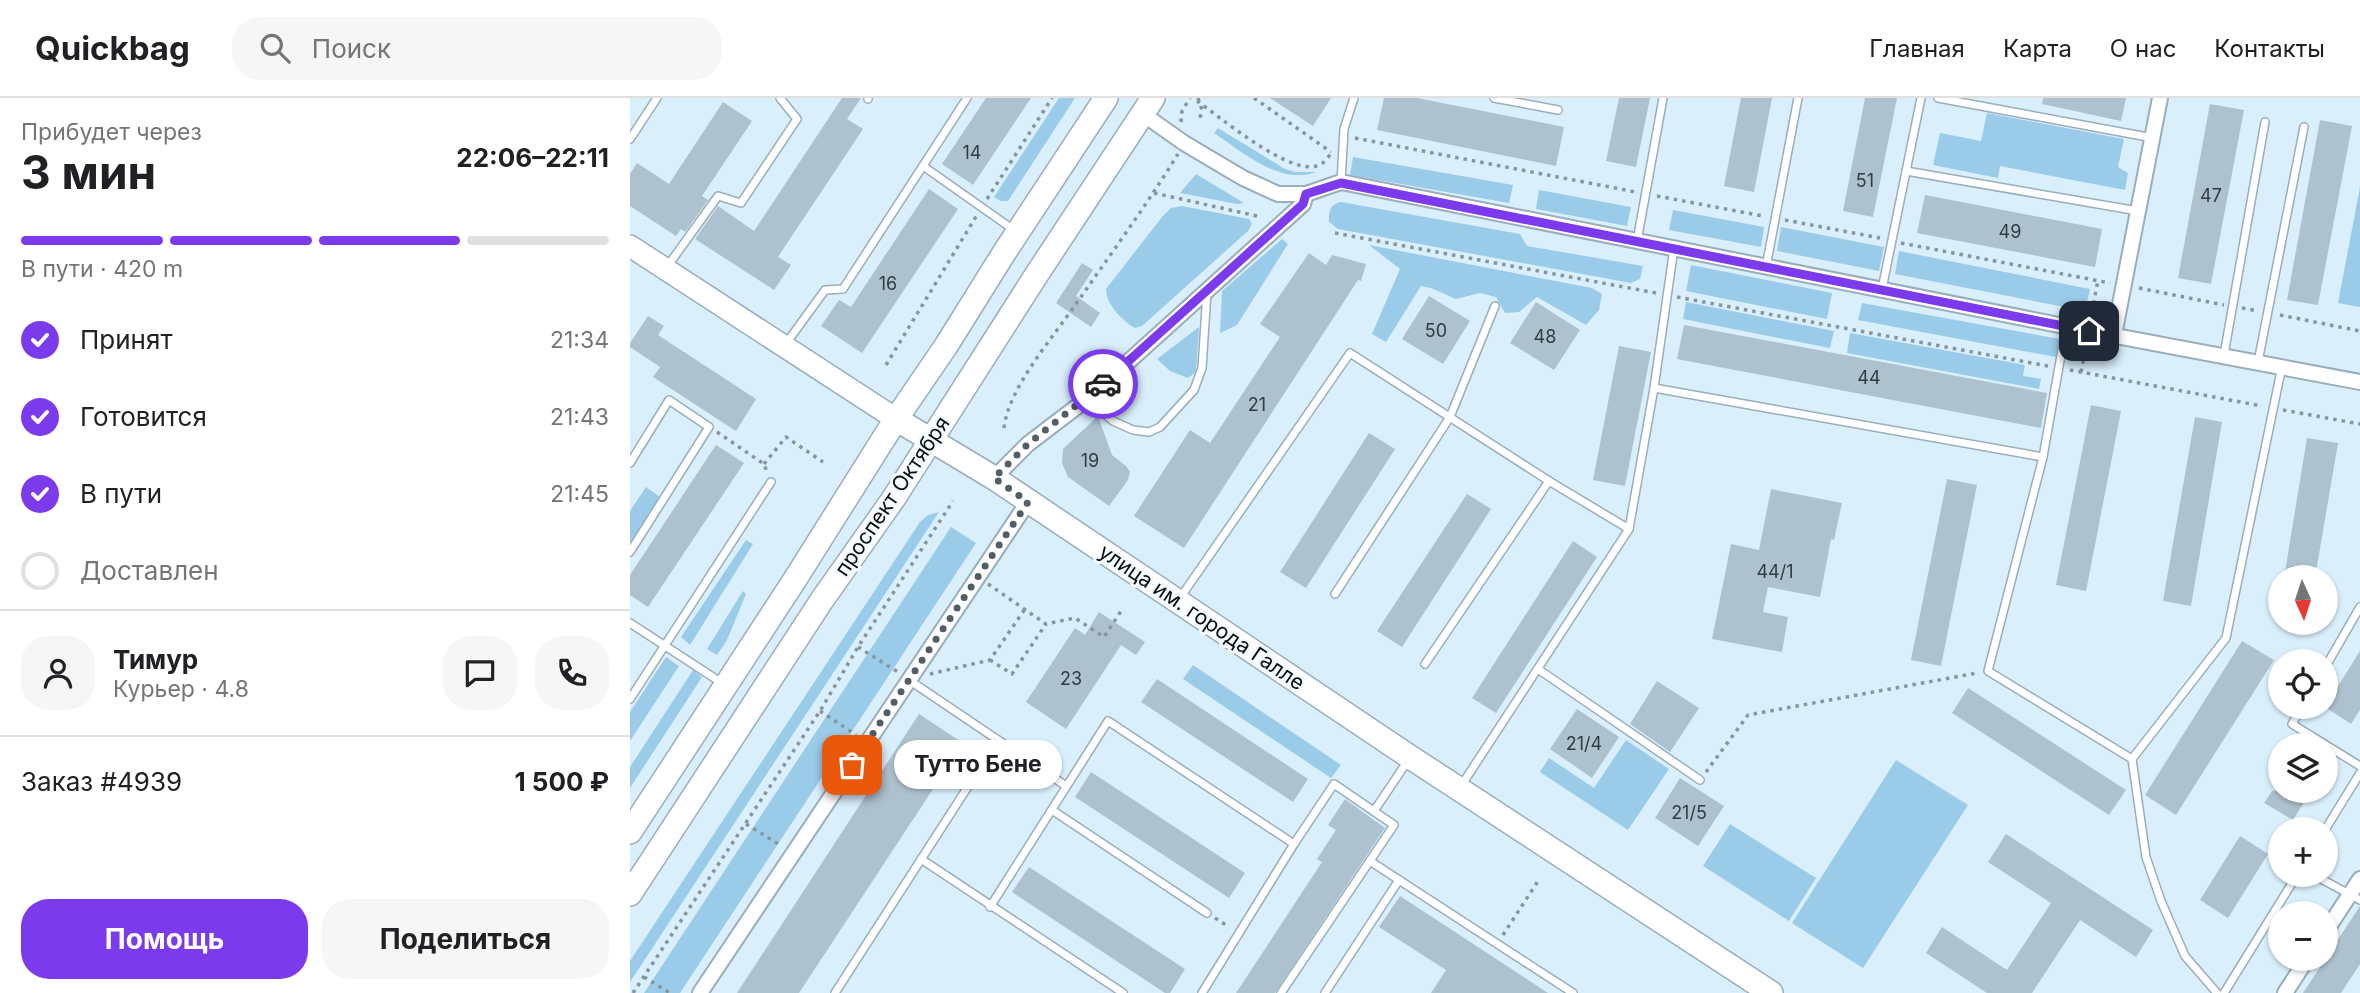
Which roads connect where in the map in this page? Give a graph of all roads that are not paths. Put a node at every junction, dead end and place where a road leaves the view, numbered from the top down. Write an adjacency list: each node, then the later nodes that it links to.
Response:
1 (657, 98): 17 (lane)
2 (780, 98): 29 (lane)
3 (967, 98): 18 (lane)
4 (1106, 98): 23 (main road, проспект Октября)
5 (1354, 98): 20 (lane)
6 (1494, 98): 13 (lane)
7 (1663, 98): 24 (lane)
8 (1798, 98): 28 (lane)
9 (1921, 98): 19 (lane)
10 (1938, 98): 16 (lane)
11 (2160, 98): 16 (street)
12 (1148, 106): 21 (street); 30 (main road, проспект Октября)
13 (1558, 110)
14 (2265, 122): 37 (lane)
15 (2304, 127): 38 (lane)
16 (2152, 138): 22 (street)
17 (630, 139)
18 (923, 166): 23 (lane); 36 (lane)
19 (1906, 170): 22 (lane); 31 (lane)
20 (1341, 183): 21 (street); 24 (street)
21 (1306, 194): 32 (street)
22 (2138, 211): 35 (street)
23 (1017, 232): 27 (main road, проспект Октября)
24 (1637, 241): 26 (street)
25 (630, 246): 29 (main road, улица им. города Галле)
26 (1674, 248): 28 (street); 41 (lane)
27 (1004, 253): 30 (main road); 44 (main road, проспект Октября)
28 (1766, 267): 31 (street)
29 (666, 269): 36 (main road, улица им. города Галле)
30 (1037, 274): 45 (main road, проспект Октября)
31 (1882, 290): 34 (street)
32 (1207, 291): 42 (street); 42 (lane)
33 (1495, 306): 43 (lane)
34 (2066, 326): 35 (street); 46 (lane)
35 (2114, 335): 37 (street)
36 (784, 346): 44 (main road, улица им. города Галле)
37 (2224, 355): 38 (street)
38 (2258, 362): 39 (street)
39 (2282, 366): 40 (street); 70 (lane)
40 (2360, 382)
41 (1654, 388): 46 (lane); 52 (lane)
42 (1087, 399): 48 (street)
43 (1450, 417): 49 (lane); 55 (lane); 57 (lane)
44 (896, 419): 45 (main road, улица им. города Галле); 54 (main road, проспект Октября)
45 (930, 440): 48 (main road, улица им. города Галле); 56 (main road, проспект Октября)
46 (2043, 457): 70 (lane)
47 (630, 463): 53 (lane)
48 (994, 478): 51 (main road, улица им. города Галле)
49 (1549, 481): 52 (lane); 62 (lane)
50 (771, 482): 60 (lane)
51 (1028, 502): 57 (main road, улица им. города Галле); 64 (street)
52 (1629, 529): 63 (lane)
53 (630, 552)
54 (794, 581): 56 (main road); 65 (main road, проспект Октября)
55 (1335, 594)
56 (822, 600): 87 (main road, проспект Октября)
57 (1179, 600): 69 (main road, улица им. города Галле)
58 (2360, 607): 61 (lane)
59 (630, 623): 60 (lane)
60 (664, 646): 65 (lane); 66 (lane)
61 (2336, 649)
62 (1425, 664)
63 (1538, 669): 73 (lane); 75 (lane)
64 (909, 680): 68 (lane); 93 (street)
65 (725, 686): 79 (main road, проспект Октября)
66 (630, 699)
67 (2295, 719): 71 (lane)
68 (998, 740): 74 (lane); 81 (lane)
69 (1410, 757): 75 (main road, улица им. города Галле); 77 (lane)
70 (2132, 759): 101 (lane)
71 (2360, 766)
72 (2360, 773): 78 (lane)
73 (1700, 779)
74 (1066, 786): 76 (lane); 80 (lane)
75 (1460, 789): 100 (main road, улица им. города Галле)
76 (1052, 810): 89 (lane); 90 (lane)
77 (1374, 811): 80 (lane); 82 (lane)
78 (2333, 817)
79 (630, 832)
80 (1294, 844): 96 (lane)
81 (921, 859): 89 (lane); 94 (lane)
82 (1370, 862): 84 (lane); 97 (lane)
83 (2360, 878): 88 (street)
84 (1399, 880): 98 (lane); 99 (lane)
85 (2290, 887): 102 (lane)
86 (2336, 887): 88 (lane)
87 (630, 894)
88 (2355, 897): 91 (street)
89 (990, 907): 95 (lane)
90 (1208, 913)
91 (2338, 917)
92 (2299, 971): 103 (street)
93 (700, 993)
94 (835, 993)
95 (1123, 993)
96 (1202, 993)
97 (1281, 993)
98 (1325, 993)
99 (1573, 993)
100 (1771, 993)
101 (2217, 993)
102 (2224, 993)
103 (2285, 993)

